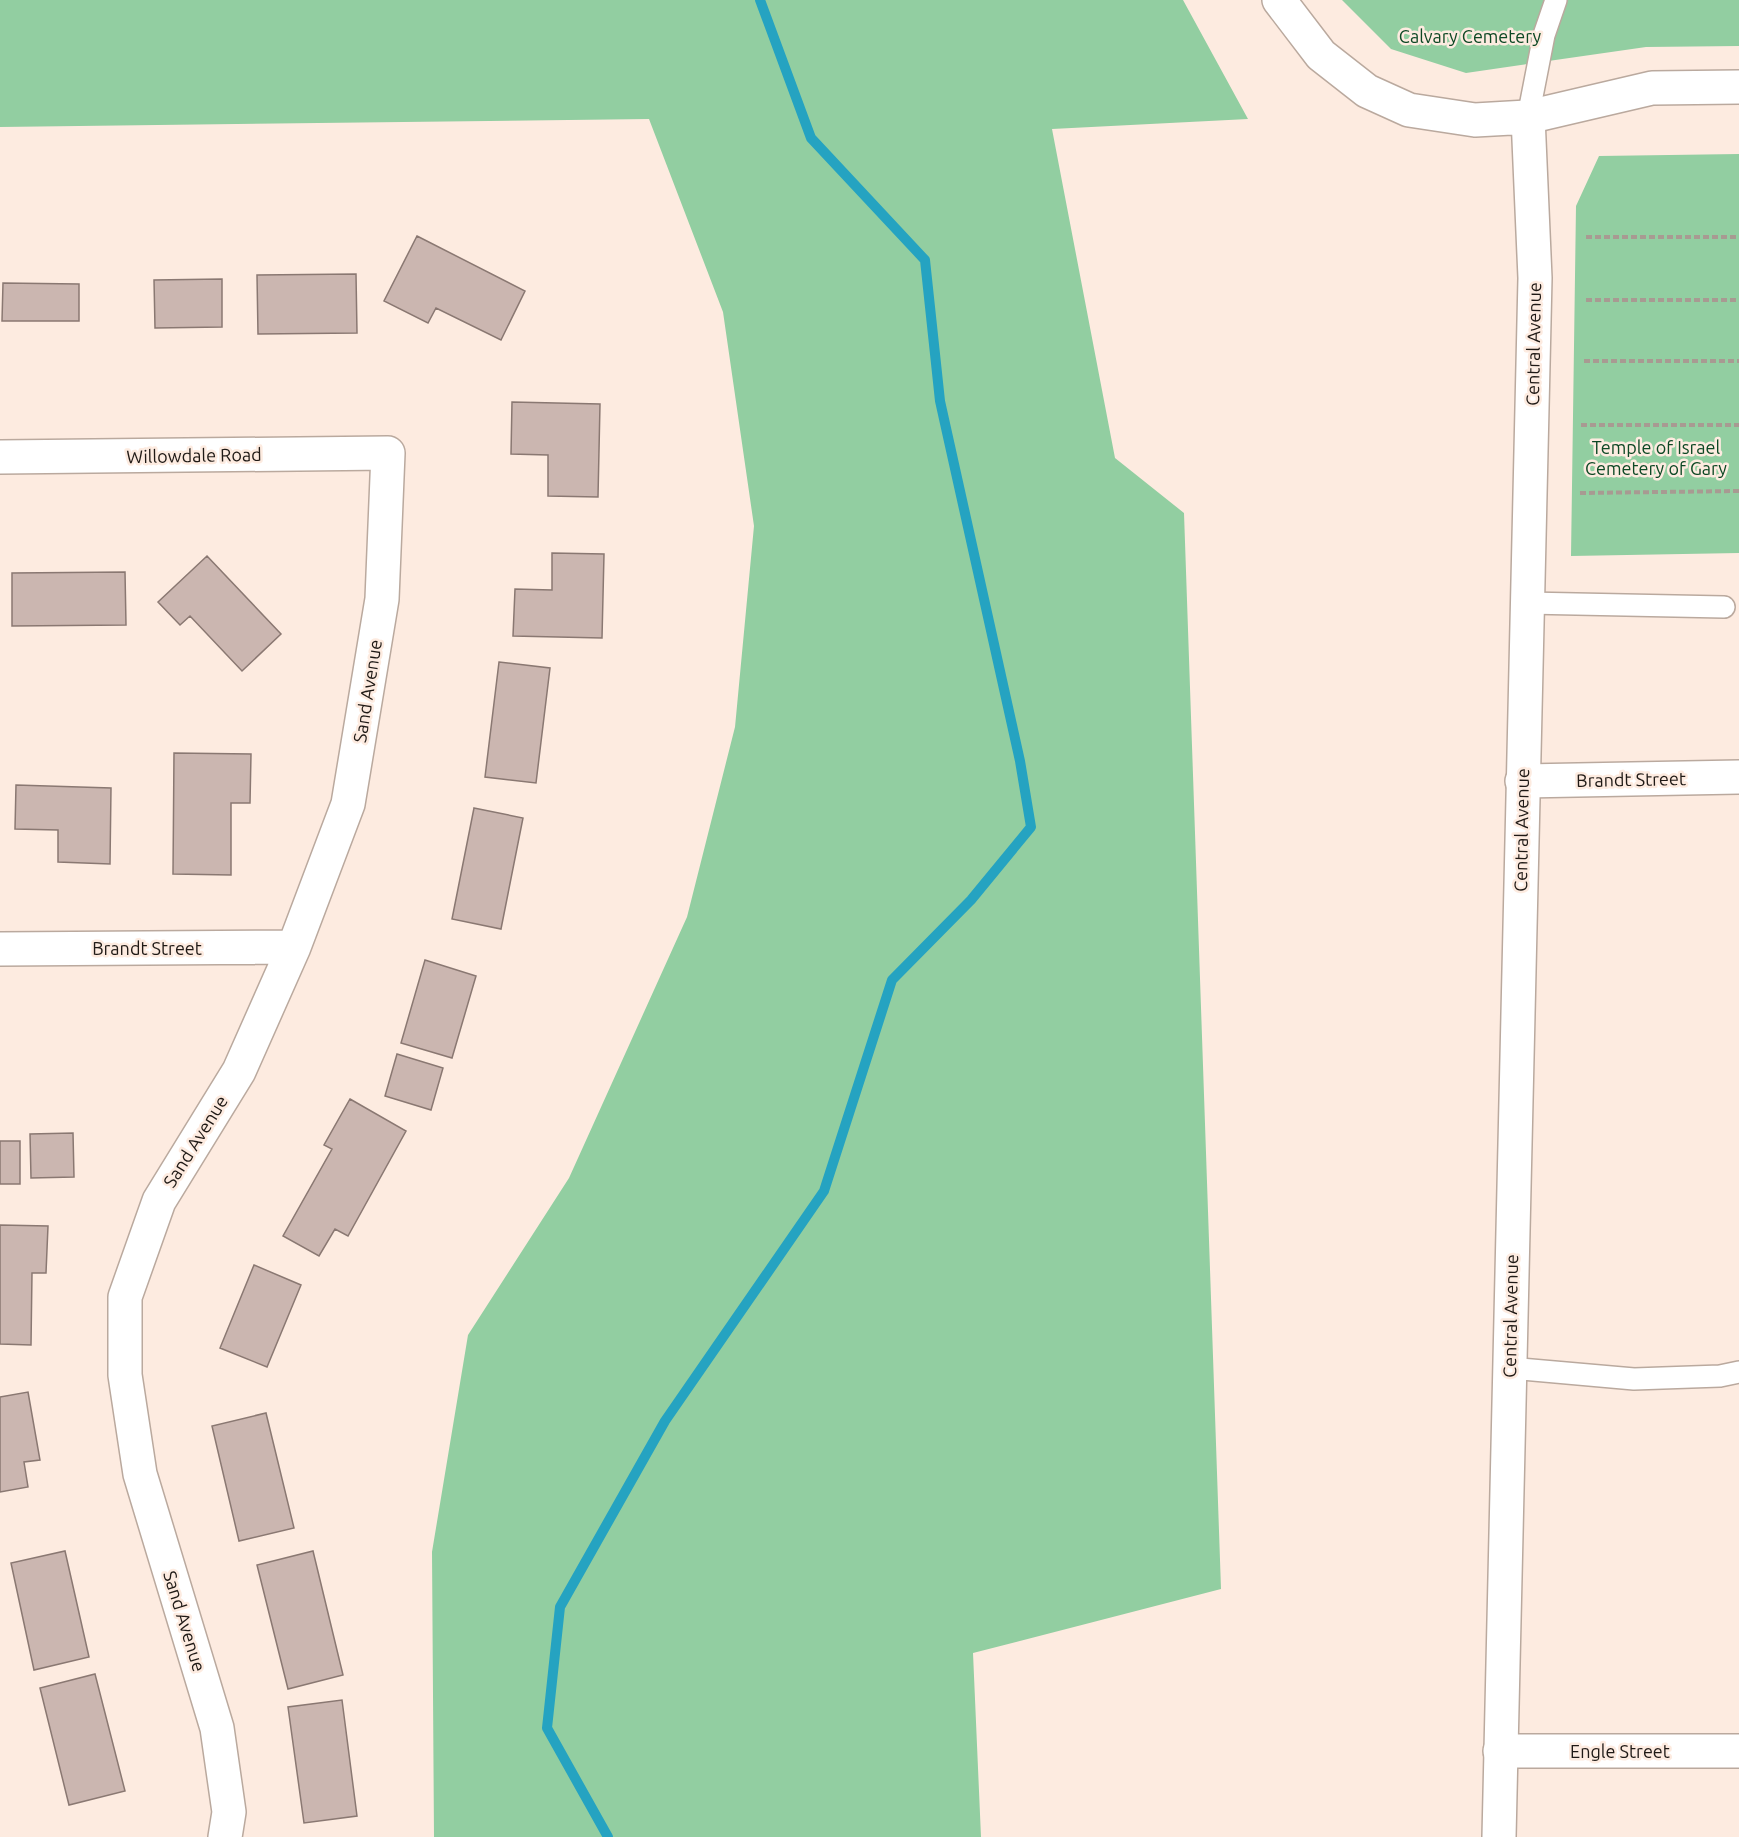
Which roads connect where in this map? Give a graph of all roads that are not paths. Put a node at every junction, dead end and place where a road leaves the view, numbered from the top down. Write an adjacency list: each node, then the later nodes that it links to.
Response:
1 (1279, 0): 4 (street)
2 (1556, 0): 4 (lane)
3 (1739, 87): 4 (street)
4 (1528, 117): 7 (street, Central Avenue)
5 (388, 453): 6 (street, Willowdale Road); 11 (street, Sand Avenue)
6 (0, 457)
7 (1527, 603): 8 (lane); 10 (street, Central Avenue)
8 (1724, 606)
9 (1739, 777): 10 (street, Brandt Street)
10 (1522, 782): 13 (street, Central Avenue)
11 (294, 947): 12 (street, Brandt Street); 17 (street, Sand Avenue)
12 (0, 949)
13 (1509, 1368): 14 (lane); 15 (street, Central Avenue)
14 (1739, 1372)
15 (1500, 1751): 16 (street, Engle Street); 18 (street, Central Avenue)
16 (1739, 1751)
17 (225, 1837)
18 (1499, 1837)

